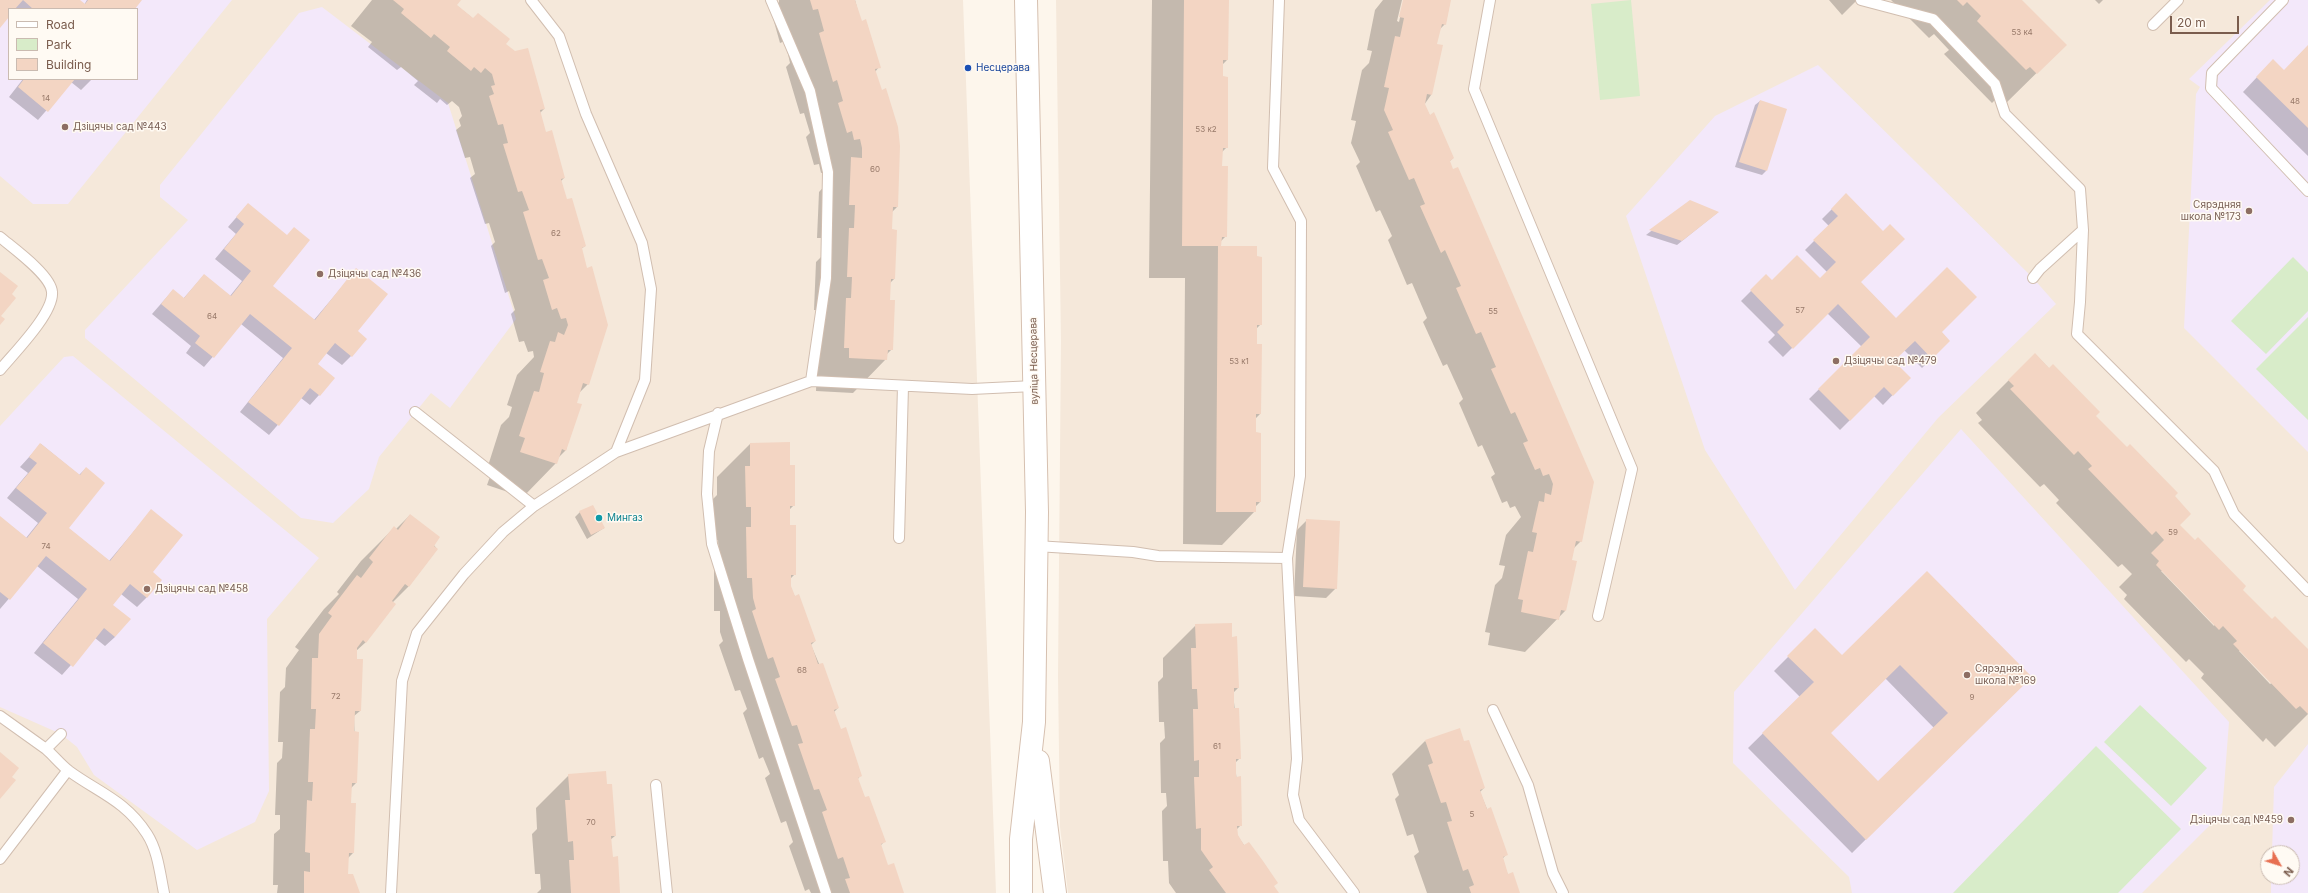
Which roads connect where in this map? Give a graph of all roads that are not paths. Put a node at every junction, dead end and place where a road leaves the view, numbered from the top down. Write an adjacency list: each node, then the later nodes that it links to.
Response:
1 (531, 0): 20 (lane)
2 (771, 0): 15 (lane)
3 (1026, 0): 17 (main road, вуліца Несцерава)
4 (1279, 0): 24 (lane)
5 (1490, 0): 26 (lane)
6 (1861, 0): 11 (lane)
7 (2178, 0): 9 (lane)
8 (2283, 0): 10 (lane)
9 (2153, 25)
10 (2308, 191)
11 (2083, 230): 13 (lane); 25 (lane)
12 (0, 237): 14 (lane)
13 (2034, 278)
14 (0, 370)
15 (811, 381): 16 (lane); 19 (lane)
16 (903, 386): 17 (lane); 22 (lane)
17 (1034, 386): 23 (main road, вуліца Несцерава)
18 (415, 412): 21 (lane)
19 (718, 413): 20 (lane); 38 (lane)
20 (616, 452): 21 (lane)
21 (534, 506): 36 (lane)
22 (899, 538)
23 (1036, 546): 24 (lane); 29 (main road, вуліца Несцерава)
24 (1287, 558): 41 (lane)
25 (2308, 591)
26 (1598, 616)
27 (1493, 710): 42 (lane)
28 (0, 716): 31 (lane)
29 (1034, 722): 39 (main road); 40 (main road)
30 (61, 734): 31 (lane)
31 (46, 749): 32 (lane)
32 (68, 770): 34 (lane); 35 (lane)
33 (656, 785): 37 (lane)
34 (0, 859)
35 (164, 893)
36 (391, 893)
37 (666, 893)
38 (826, 893)
39 (1021, 893)
40 (1055, 893)
41 (1354, 893)
42 (1563, 893)

